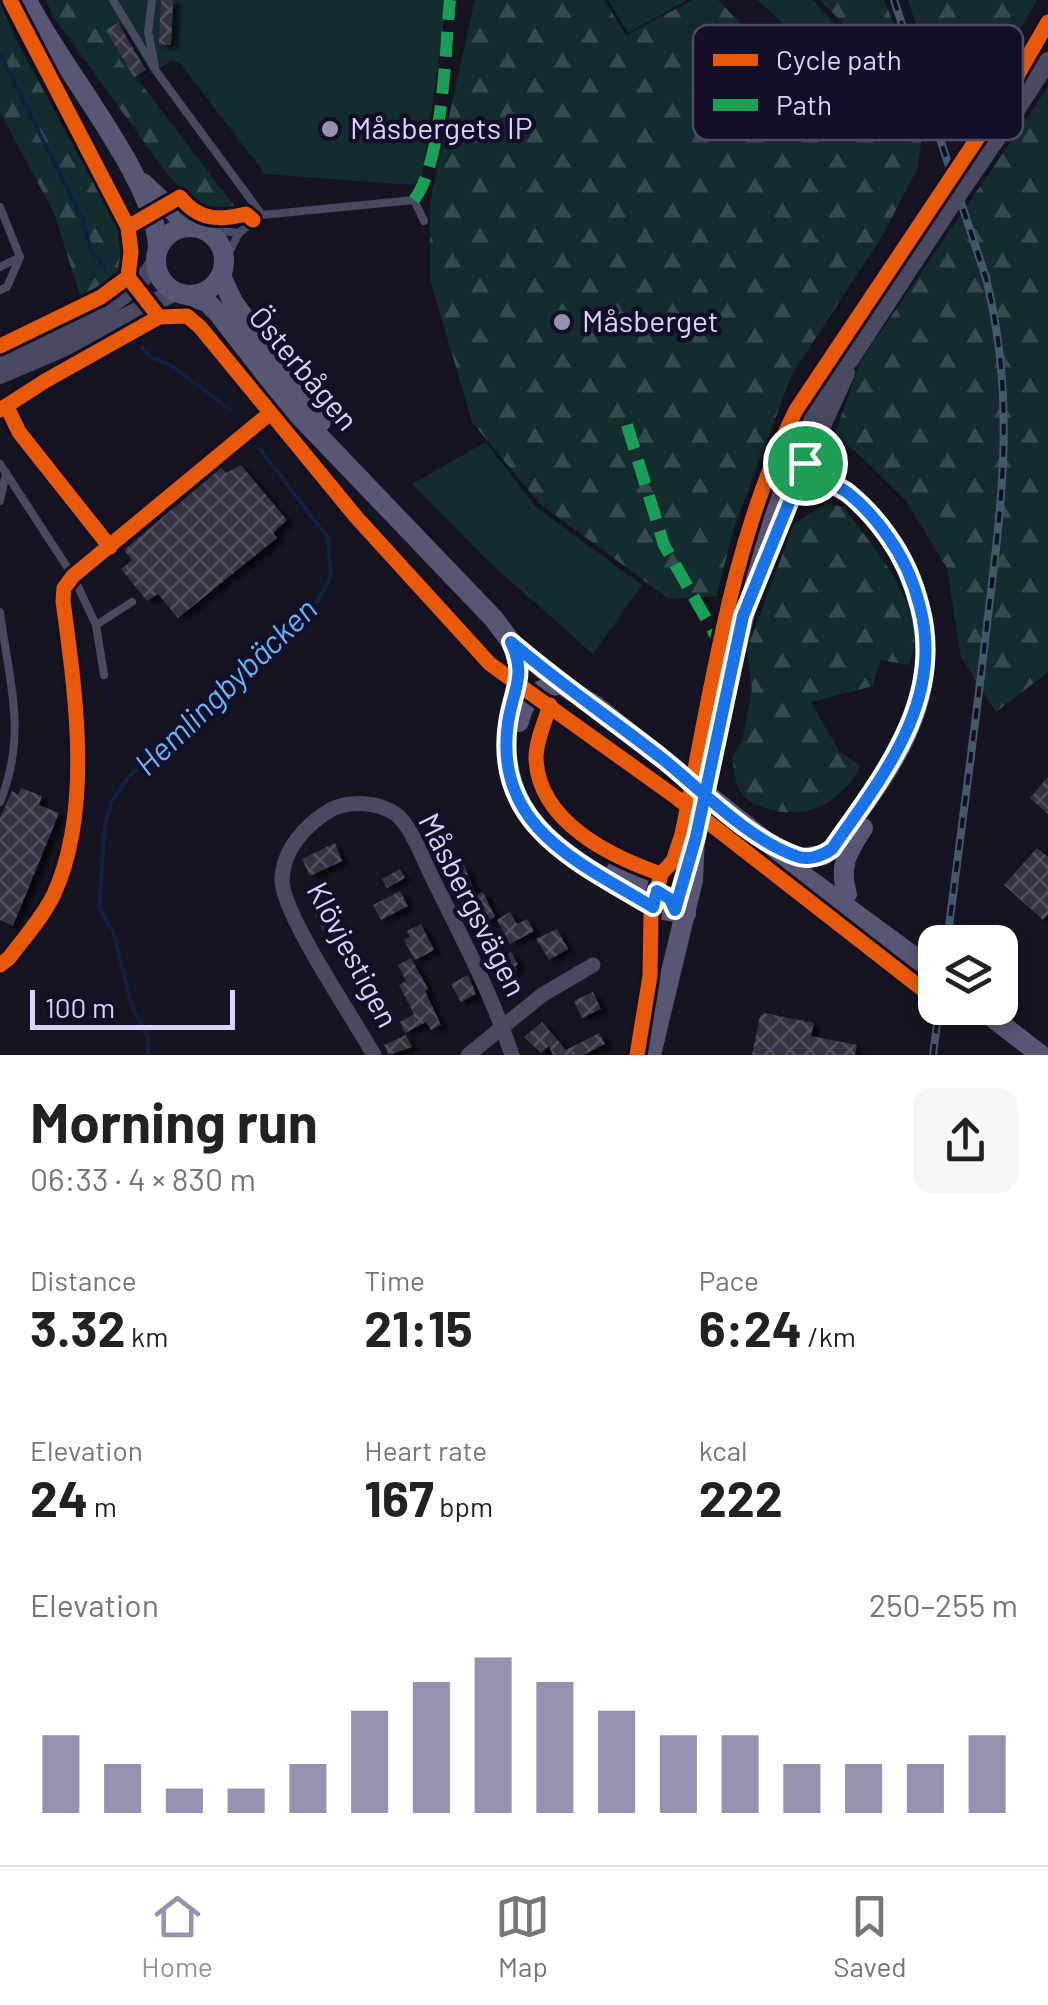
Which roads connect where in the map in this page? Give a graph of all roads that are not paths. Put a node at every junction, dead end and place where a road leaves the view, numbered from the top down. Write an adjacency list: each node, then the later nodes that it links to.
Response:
1 (27, 0): 8 (main road)
2 (113, 0): 5 (lane)
3 (152, 0): 5 (lane)
4 (1048, 61): 6 (street, bridge)
5 (156, 71): 10 (lane)
6 (1023, 99)
7 (995, 140): 22 (street, bridge)
8 (132, 172): 12 (main road); 14 (main road)
9 (0, 207): 15 (lane)
10 (262, 215): 11 (lane); 13 (lane)
11 (424, 220)
12 (200, 228): 13 (lane); 14 (main road); 17 (main road)
13 (239, 233): 17 (lane)
14 (157, 255): 19 (main road); 20 (street)
15 (20, 257): 16 (lane); 18 (lane)
16 (0, 266)
17 (223, 268): 19 (main road); 25 (main road, Österbågen)
18 (0, 290)
19 (181, 294): 21 (street); 25 (main road, Österbågen)
20 (0, 357)
21 (0, 375)
22 (798, 460): 38 (main road); 39 (main road); 40 (main road, bridge)
23 (0, 464): 24 (lane)
24 (6, 474): 26 (lane); 30 (lane)
25 (368, 489): 29 (main road, Österbågen)
26 (0, 501)
27 (132, 602): 30 (lane)
28 (0, 612): 35 (lane)
29 (494, 619): 31 (main road, Österbågen); 34 (main road, Österbågen)
30 (96, 625): 32 (lane)
31 (511, 642): 33 (main road, Österbågen); 40 (main road)
32 (104, 675)
33 (560, 684): 34 (main road, Österbågen); 40 (main road)
34 (596, 706): 37 (main road, Österbågen)
35 (0, 802)
36 (308, 828): 45 (street, Måsbergsvägen); 46 (street, Klövjestigen)
37 (763, 839): 38 (main road, Österbågen); 41 (main road, Österbågen)
38 (799, 858): 39 (main road, Österbågen)
39 (848, 894): 41 (main road, Österbågen)
40 (680, 912): 49 (main road)
41 (873, 924): 42 (main road, Österbågen)
42 (918, 959)
43 (594, 965): 45 (street)
44 (1002, 1025): 50 (main road)
45 (502, 1027): 47 (street); 48 (street, Måsbergsvägen)
46 (374, 1055)
47 (468, 1055)
48 (512, 1055)
49 (651, 1055)
50 (1041, 1055)

